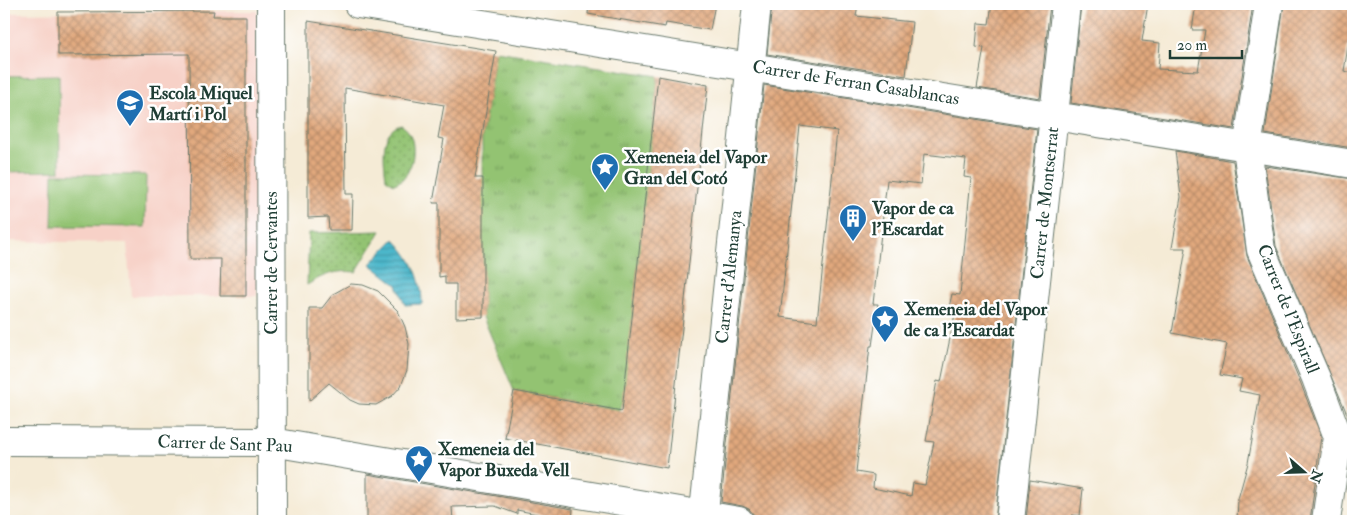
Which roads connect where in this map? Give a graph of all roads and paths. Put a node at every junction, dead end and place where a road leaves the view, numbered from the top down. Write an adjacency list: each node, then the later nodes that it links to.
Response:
1 (271, 4): 12 (street, Carrer de Cervantes)
2 (358, 4): 6 (street, Carrer de Ferran Casablancas)
3 (757, 4): 6 (street, Carrer d'Alemanya)
4 (1066, 4): 7 (street, Carrer de Montserrat)
5 (1269, 4): 8 (street, Carrer de l'Espirall)
6 (751, 66): 7 (street, Carrer de Ferran Casablancas); 13 (street, Carrer d'Alemanya)
7 (1055, 116): 8 (street, Carrer de Ferran Casablancas); 16 (street, Carrer de Montserrat)
8 (1247, 148): 9 (street, Carrer de Ferran Casablancas); 10 (street, Carrer de l'Espirall)
9 (1353, 164)
10 (1346, 438): 17 (street, Carrer de l'Espirall)
11 (4, 440): 12 (street, Carrer de Sant Pau)
12 (272, 442): 13 (street, Carrer de Sant Pau); 14 (street, Carrer de Cervantes)
13 (703, 518): 15 (street, Carrer de Sant Pau)
14 (272, 521)
15 (739, 521)
16 (1010, 521)
17 (1326, 521)

